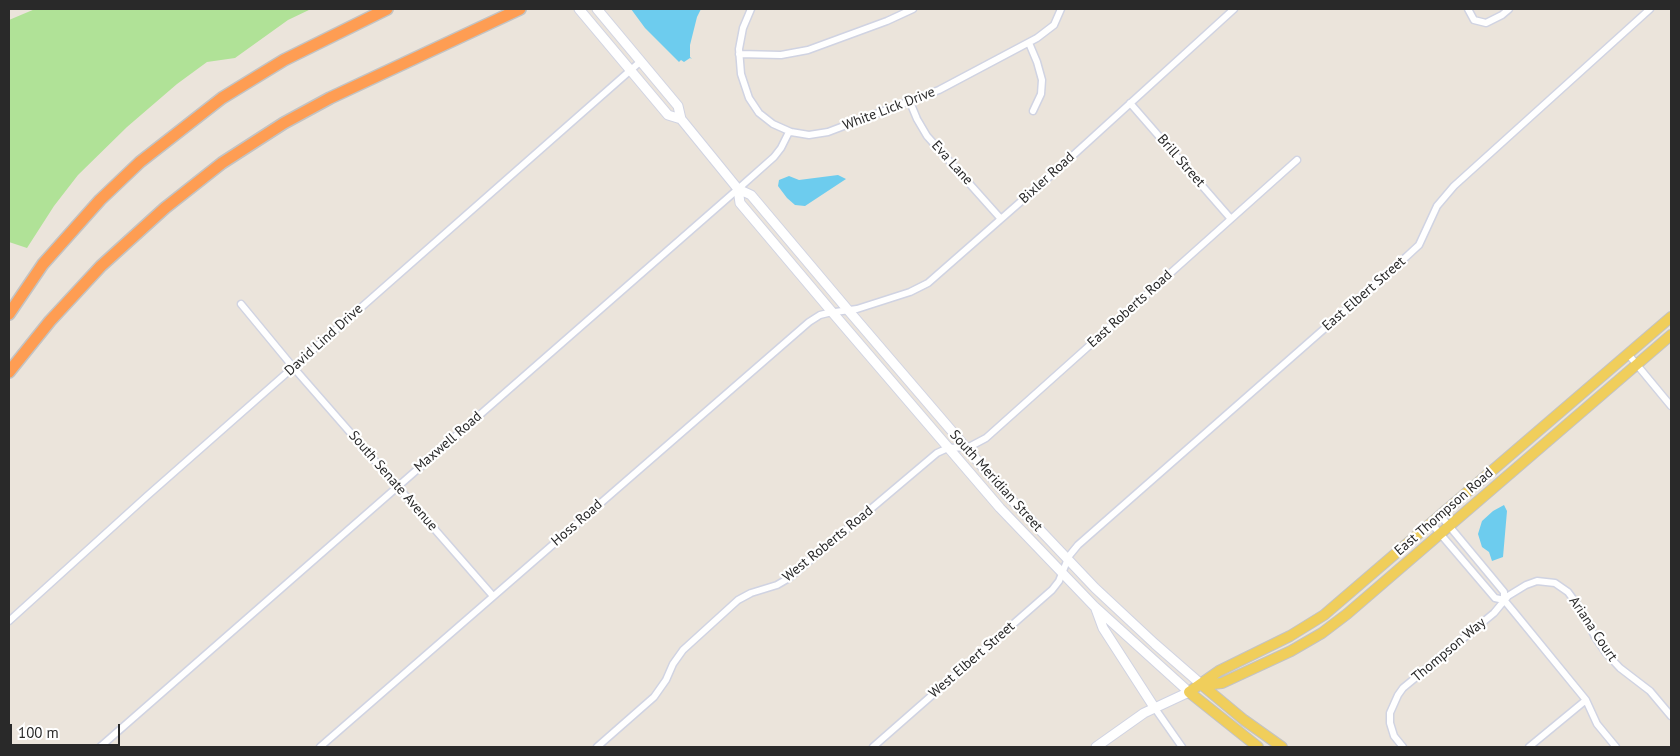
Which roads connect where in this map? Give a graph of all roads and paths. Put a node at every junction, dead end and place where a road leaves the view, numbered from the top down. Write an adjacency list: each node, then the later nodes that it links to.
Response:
1 (387, 9): 27 (highway)
2 (520, 9): 33 (highway)
3 (579, 9): 15 (main road, South Meridian Street)
4 (597, 9): 14 (main road, South Meridian Street)
5 (751, 9): 13 (street, White Lick Drive)
6 (913, 9): 13 (street)
7 (1061, 9): 12 (street, White Lick Drive)
8 (1234, 9): 17 (street, Bixler Road)
9 (1468, 9): 10 (street)
10 (1509, 9)
11 (1650, 9): 41 (street, East Elbert Street)
12 (1029, 43): 16 (street, White Lick Drive); 18 (street)
13 (739, 54): 20 (street, White Lick Drive)
14 (641, 61): 15 (street, David Lind Drive); 19 (main road, South Meridian Street)
15 (630, 70): 19 (main road, South Meridian Street); 32 (street, David Lind Drive)
16 (910, 102): 20 (street, White Lick Drive); 23 (street, Eva Lane)
17 (1130, 103): 23 (street, Bixler Road); 24 (street, Brill Street)
18 (1033, 111)
19 (680, 119): 22 (main road, South Meridian Street)
20 (789, 132): 22 (street, Maxwell Road)
21 (1297, 160): 24 (street, East Roberts Road)
22 (738, 189): 26 (main road, South Meridian Street); 26 (main road, South Meridian Street); 36 (street, Maxwell Road)
23 (1001, 219): 26 (street, Bixler Road)
24 (1231, 220): 35 (street, East Roberts Road)
25 (241, 304): 32 (street, South Senate Avenue)
26 (840, 311): 35 (main road, South Meridian Street); 35 (main road, South Meridian Street); 42 (street, Hoss Road)
27 (9, 314)
28 (1671, 317): 30 (main road, East Thompson Road)
29 (1671, 335): 31 (main road, East Thompson Road)
30 (1628, 354): 31 (street); 37 (main road, East Thompson Road)
31 (1637, 364): 34 (street); 39 (main road, East Thompson Road)
32 (293, 367): 36 (street, South Senate Avenue); 45 (street, David Lind Drive)
33 (9, 372)
34 (1671, 406)
35 (957, 448): 41 (main road, South Meridian Street); 41 (main road, South Meridian Street); 53 (street, West Roberts Road)
36 (398, 486): 42 (street, South Senate Avenue); 51 (street, Maxwell Road)
37 (1440, 515): 38 (main road, East Thompson Road); 39 (street)
38 (1431, 523): 40 (street); 46 (main road, East Thompson Road)
39 (1449, 526): 40 (main road, East Thompson Road); 43 (street)
40 (1440, 534): 43 (street); 46 (main road, East Thompson Road)
41 (1065, 568): 44 (main road, South Meridian Street); 46 (main road, South Meridian Street); 54 (street, West Elbert Street)
42 (493, 596): 52 (street, Hoss Road)
43 (1504, 600): 48 (street); 50 (street, Ariana Court); 59 (street, Thompson Way)
44 (1094, 606): 47 (main road, South Meridian Street); 49 (main road, South Meridian Street)
45 (9, 621)
46 (1202, 685): 47 (main road, East Thompson Road); 58 (main road, South Meridian Street)
47 (1189, 692): 49 (main road, East Thompson Road); 57 (main road, South Meridian Street)
48 (1586, 700): 60 (street); 61 (street)
49 (1154, 707): 55 (main road, East Thompson Road); 56 (street, South Meridian Street)
50 (1671, 716)
51 (100, 747)
52 (320, 747)
53 (597, 747)
54 (873, 747)
55 (1096, 747)
56 (1182, 747)
57 (1258, 747)
58 (1282, 747)
59 (1403, 747)
60 (1529, 747)
61 (1616, 747)

